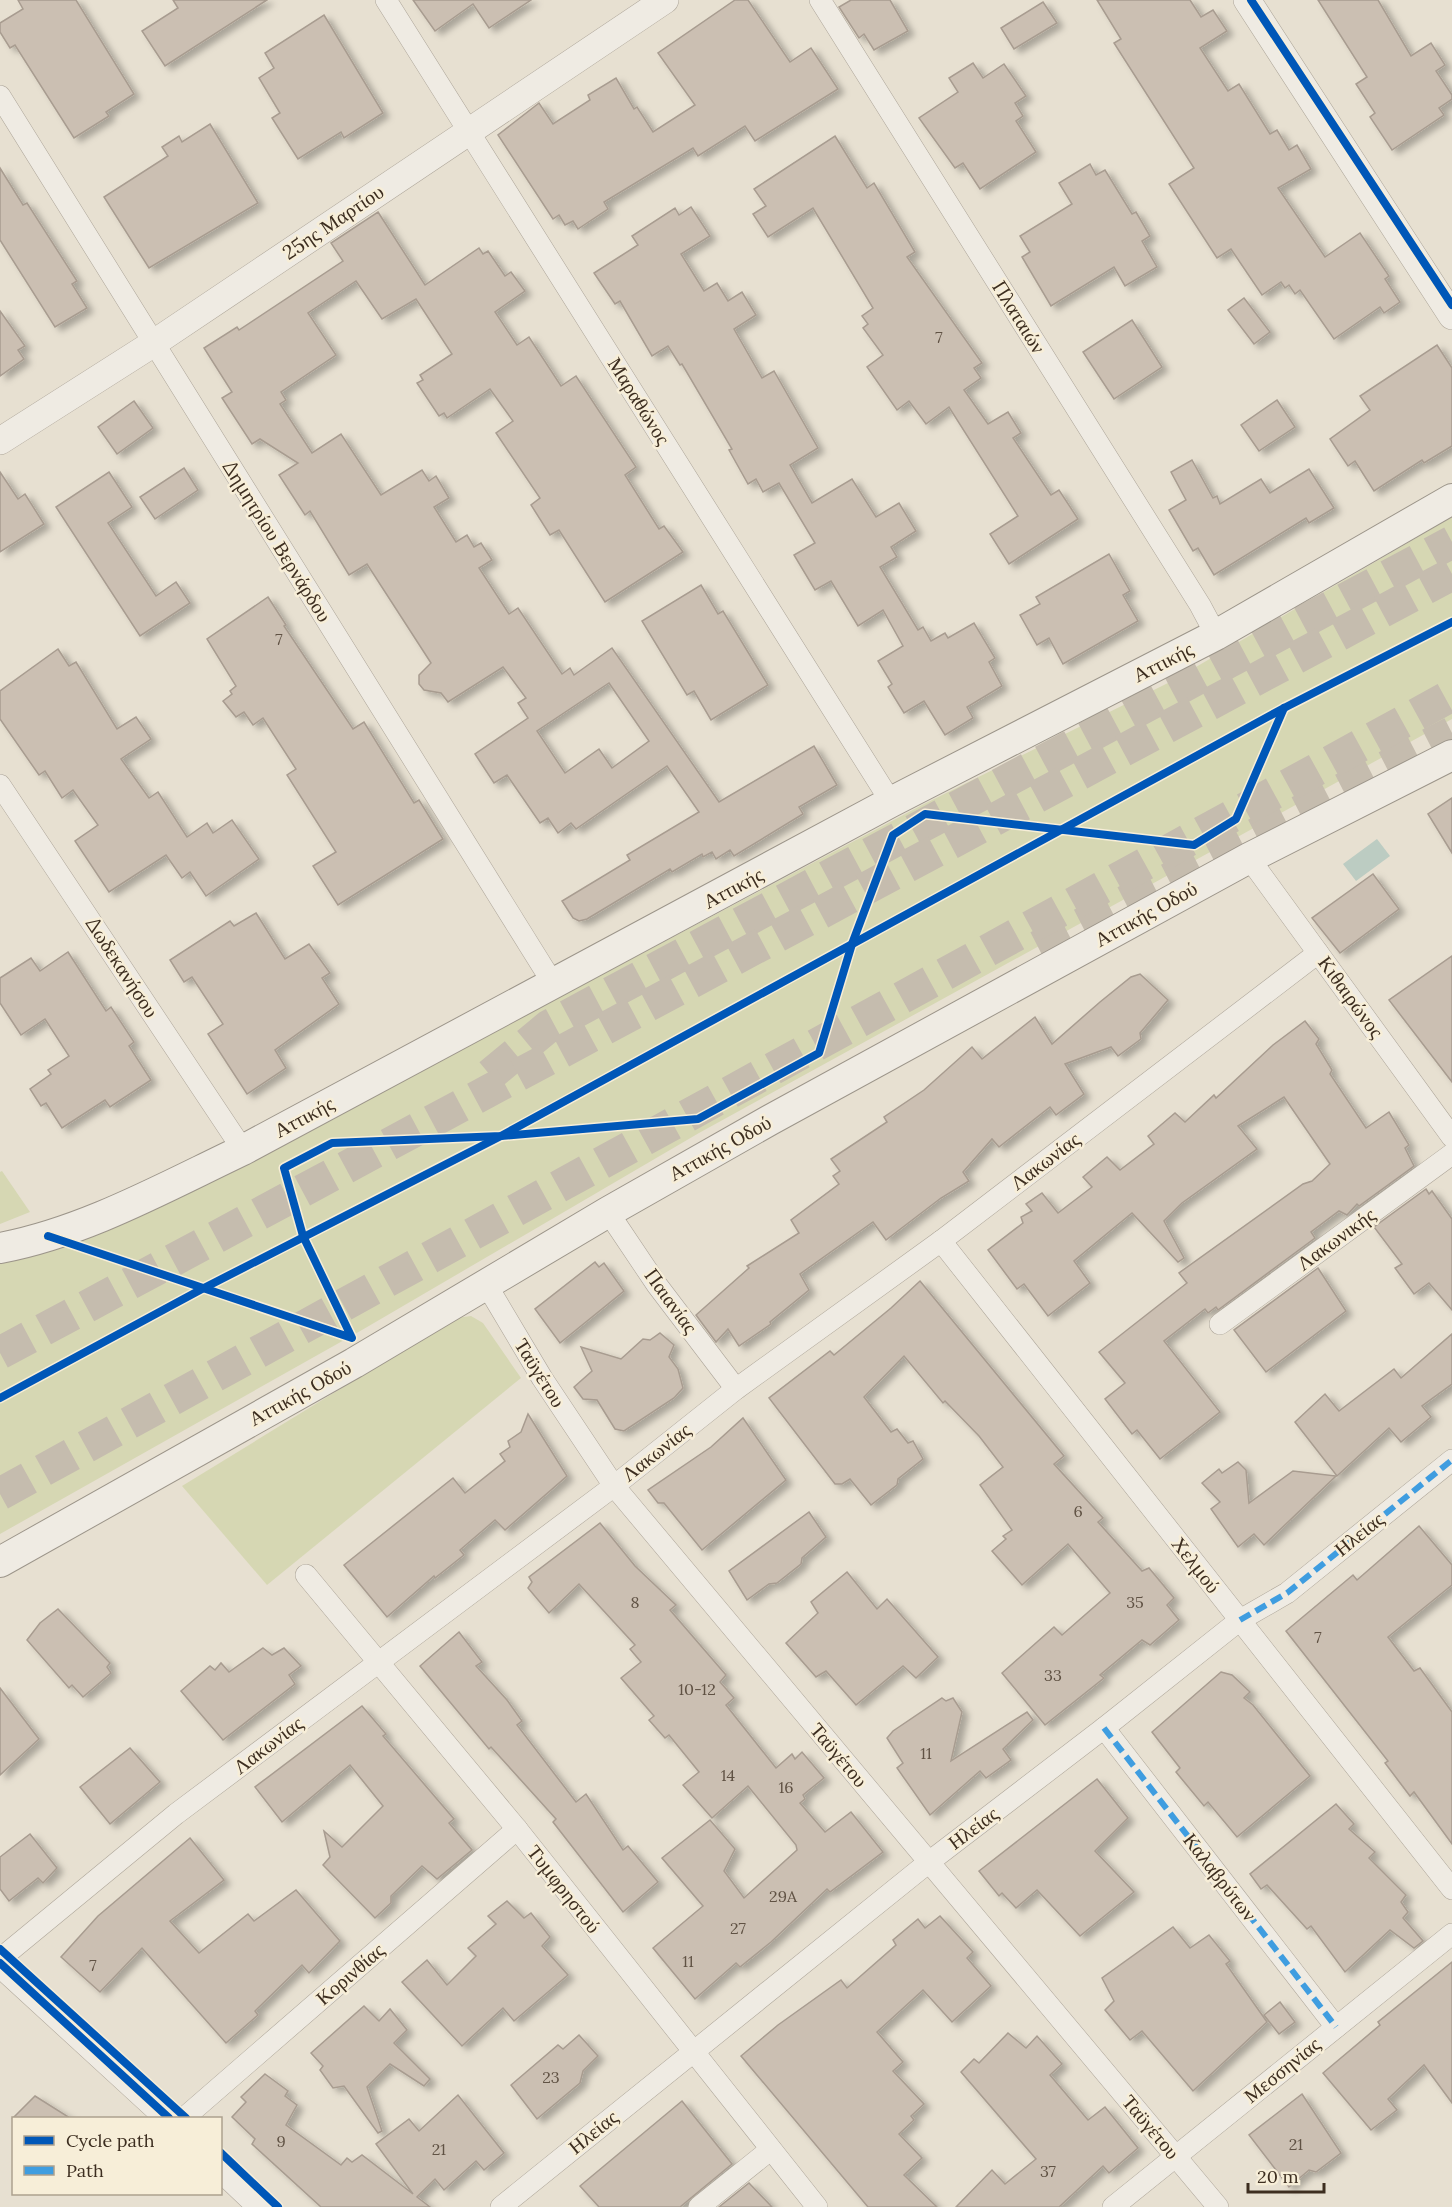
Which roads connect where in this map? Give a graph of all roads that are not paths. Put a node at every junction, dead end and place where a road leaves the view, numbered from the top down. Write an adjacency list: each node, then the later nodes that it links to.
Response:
1 (386, 0): 6 (street, Μαραθώνος)
2 (665, 0): 6 (street, 25ης Μαρτίου)
3 (820, 0): 11 (street, Πλαταιών)
4 (1247, 0): 7 (street)
5 (0, 96): 8 (street, Δημητρίου Βερνάρδου)
6 (468, 131): 8 (street, 25ης Μαρτίου); 14 (street, Μαραθώνος)
7 (1452, 316)
8 (153, 343): 9 (street, 25ης Μαρτίου); 17 (street, Δημητρίου Βερνάρδου)
9 (0, 441)
10 (1452, 499): 11 (main road, Αττικής)
11 (1216, 635): 14 (main road, Αττικής)
12 (1452, 755): 15 (main road, Αττικής Οδού)
13 (0, 785): 19 (street, Δωδεκανήσου)
14 (891, 802): 17 (main road, Αττικής)
15 (1249, 858): 16 (street, Κιθαιρώνος); 21 (main road, Αττικής Οδού)
16 (1318, 953): 18 (street, Κιθαιρώνος); 22 (street, Λακωνίας)
17 (554, 985): 19 (main road, Αττικής)
18 (1452, 1137)
19 (243, 1150): 23 (main road, Αττικής)
20 (1452, 1154): 25 (street, Λακωνικής)
21 (608, 1212): 24 (main road, Αττικής Οδού); 26 (street, Παιανίας)
22 (940, 1241): 26 (street, Λακωνίας); 31 (street, Χελμού)
23 (0, 1248)
24 (486, 1284): 28 (street, Ταϋγέτου); 29 (main road, Αττικής Οδού)
25 (1220, 1324)
26 (736, 1389): 28 (street, Λακωνίας)
27 (1452, 1460): 31 (street, Ηλείας)
28 (614, 1486): 32 (street, Λακωνίας); 35 (street, Ταϋγέτου)
29 (0, 1562)
30 (306, 1575): 32 (street, Τυμφρηστού)
31 (1240, 1620): 33 (street, Ηλείας); 36 (street, Χελμού)
32 (378, 1663): 34 (street, Τυμφρηστού); 38 (street, Λακωνίας)
33 (1104, 1728): 35 (street, Ηλείας); 39 (street, Καλαβρύτων)
34 (517, 1830): 40 (street, Τυμφρηστού); 42 (street, Κορινθίας)
35 (929, 1862): 40 (street, Ηλείας); 44 (street, Ταϋγέτου)
36 (1452, 1889)
37 (1452, 1934): 39 (street, Μεσσηνίας)
38 (0, 1961): 41 (street)
39 (1336, 2026): 44 (street, Μεσσηνίας)
40 (693, 2051): 43 (street, Τυμφρηστού); 47 (street, Ηλείας)
41 (168, 2117)
42 (185, 2117)
43 (770, 2150): 48 (street); 49 (street, Τυμφρηστού)
44 (1175, 2157): 50 (street, Μεσσηνίας); 51 (street, Ταϋγέτου)
45 (222, 2169): 46 (street)
46 (261, 2207)
47 (501, 2207)
48 (699, 2207)
49 (817, 2207)
50 (1113, 2207)
51 (1218, 2207)

